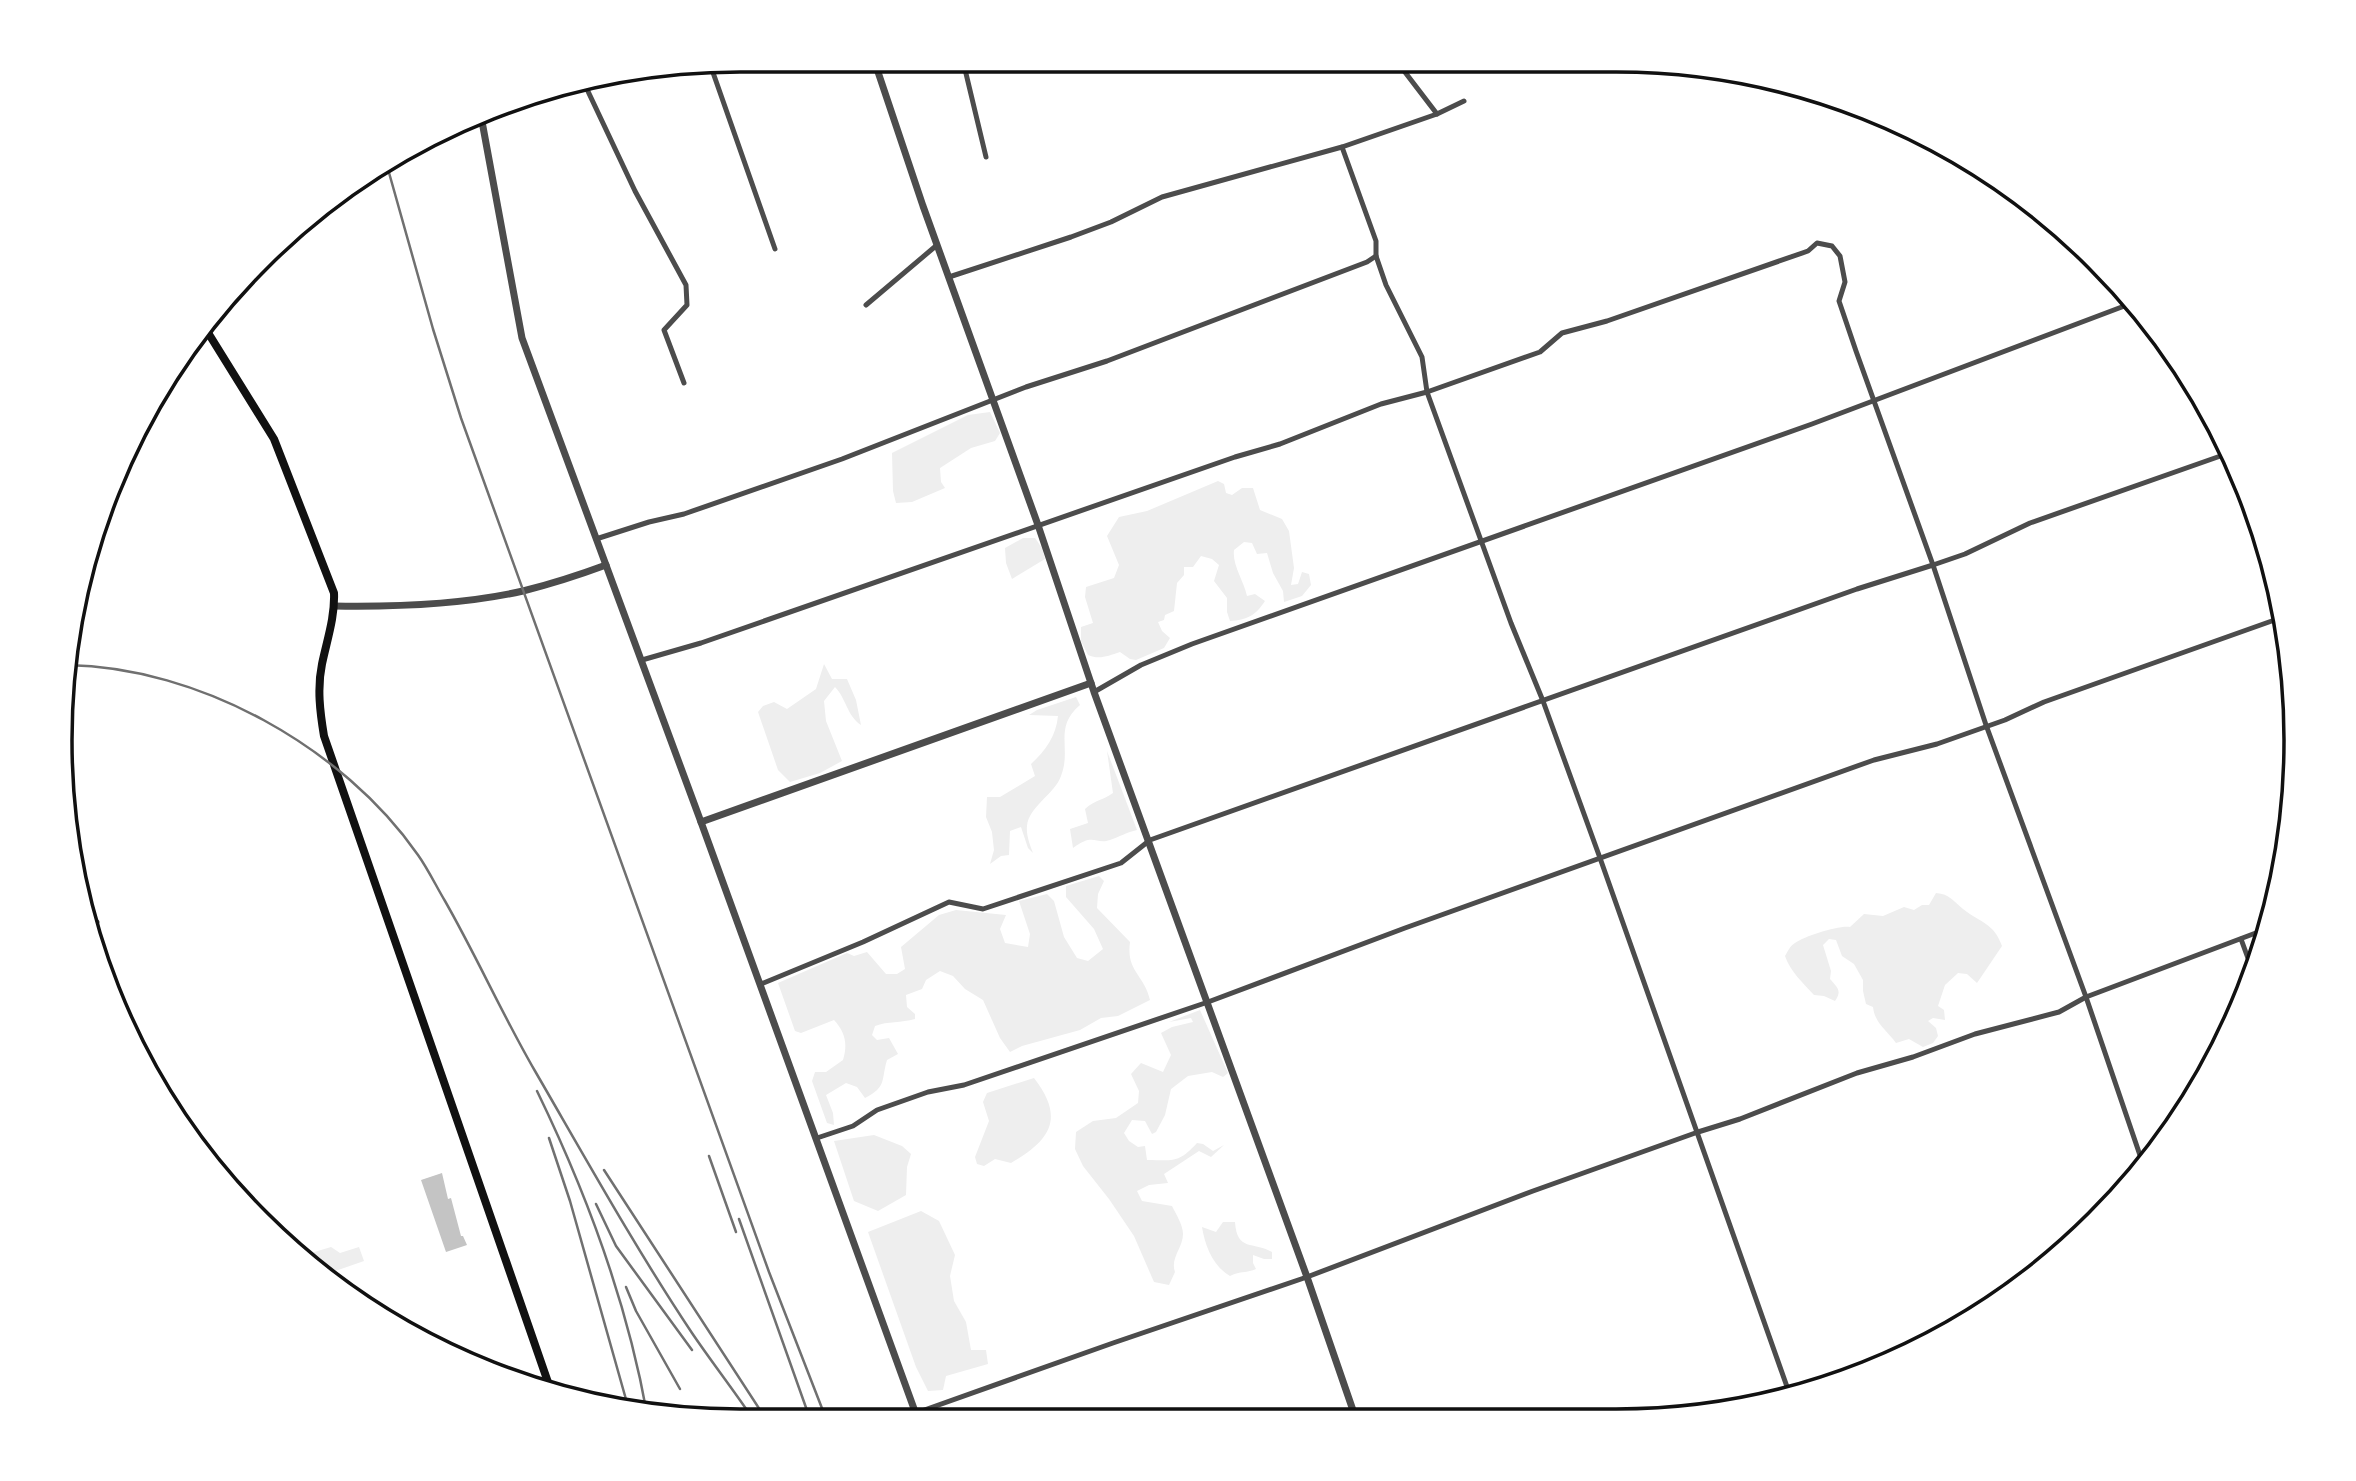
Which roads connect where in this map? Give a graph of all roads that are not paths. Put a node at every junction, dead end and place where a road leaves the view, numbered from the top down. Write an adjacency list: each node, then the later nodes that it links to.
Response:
1 (878, 72): 11 (street)
2 (966, 72): 10 (street)
3 (1404, 72): 7 (street)
4 (713, 73): 12 (street)
5 (587, 90): 18 (street)
6 (1464, 101): 7 (street)
7 (1437, 114): 9 (street)
8 (483, 124): 24 (street)
9 (1342, 147): 13 (street); 14 (street)
10 (986, 157)
11 (937, 245): 14 (street); 15 (street)
12 (775, 249)
13 (1376, 256): 19 (street); 21 (street)
14 (949, 277): 21 (street)
15 (866, 305)
16 (2123, 306): 20 (street)
17 (209, 334): 28 (main road)
18 (684, 383)
19 (1427, 392): 20 (street); 23 (street); 25 (street)
20 (1874, 399): 25 (street); 27 (street)
21 (995, 400): 23 (street); 24 (street)
22 (2220, 456): 27 (street)
23 (1038, 525): 30 (street); 31 (street)
24 (596, 540): 26 (street)
25 (1480, 540): 32 (street); 33 (street)
26 (606, 565): 28 (street); 30 (street)
27 (1933, 565): 33 (street); 34 (street)
28 (334, 606): 48 (main road)
29 (2273, 621): 34 (street)
30 (642, 660): 35 (street)
31 (1091, 683): 32 (street); 35 (street)
32 (1094, 692): 36 (street)
33 (1544, 701): 36 (street); 37 (street)
34 (1986, 725): 37 (street); 42 (street)
35 (701, 821): 41 (street)
36 (1150, 840): 41 (street); 43 (street)
37 (1600, 858): 43 (street); 44 (street)
38 (2255, 933): 39 (street)
39 (2241, 939): 40 (street); 42 (street)
40 (2248, 958)
41 (761, 984): 45 (street)
42 (2086, 997): 44 (street); 46 (street)
43 (1208, 1002): 45 (street); 47 (street)
44 (1698, 1132): 47 (street); 49 (street)
45 (817, 1138): 50 (street)
46 (2140, 1155)
47 (1307, 1277): 51 (street); 52 (street)
48 (547, 1380)
49 (1787, 1386)
50 (914, 1409)
51 (932, 1409)
52 (1353, 1409)

